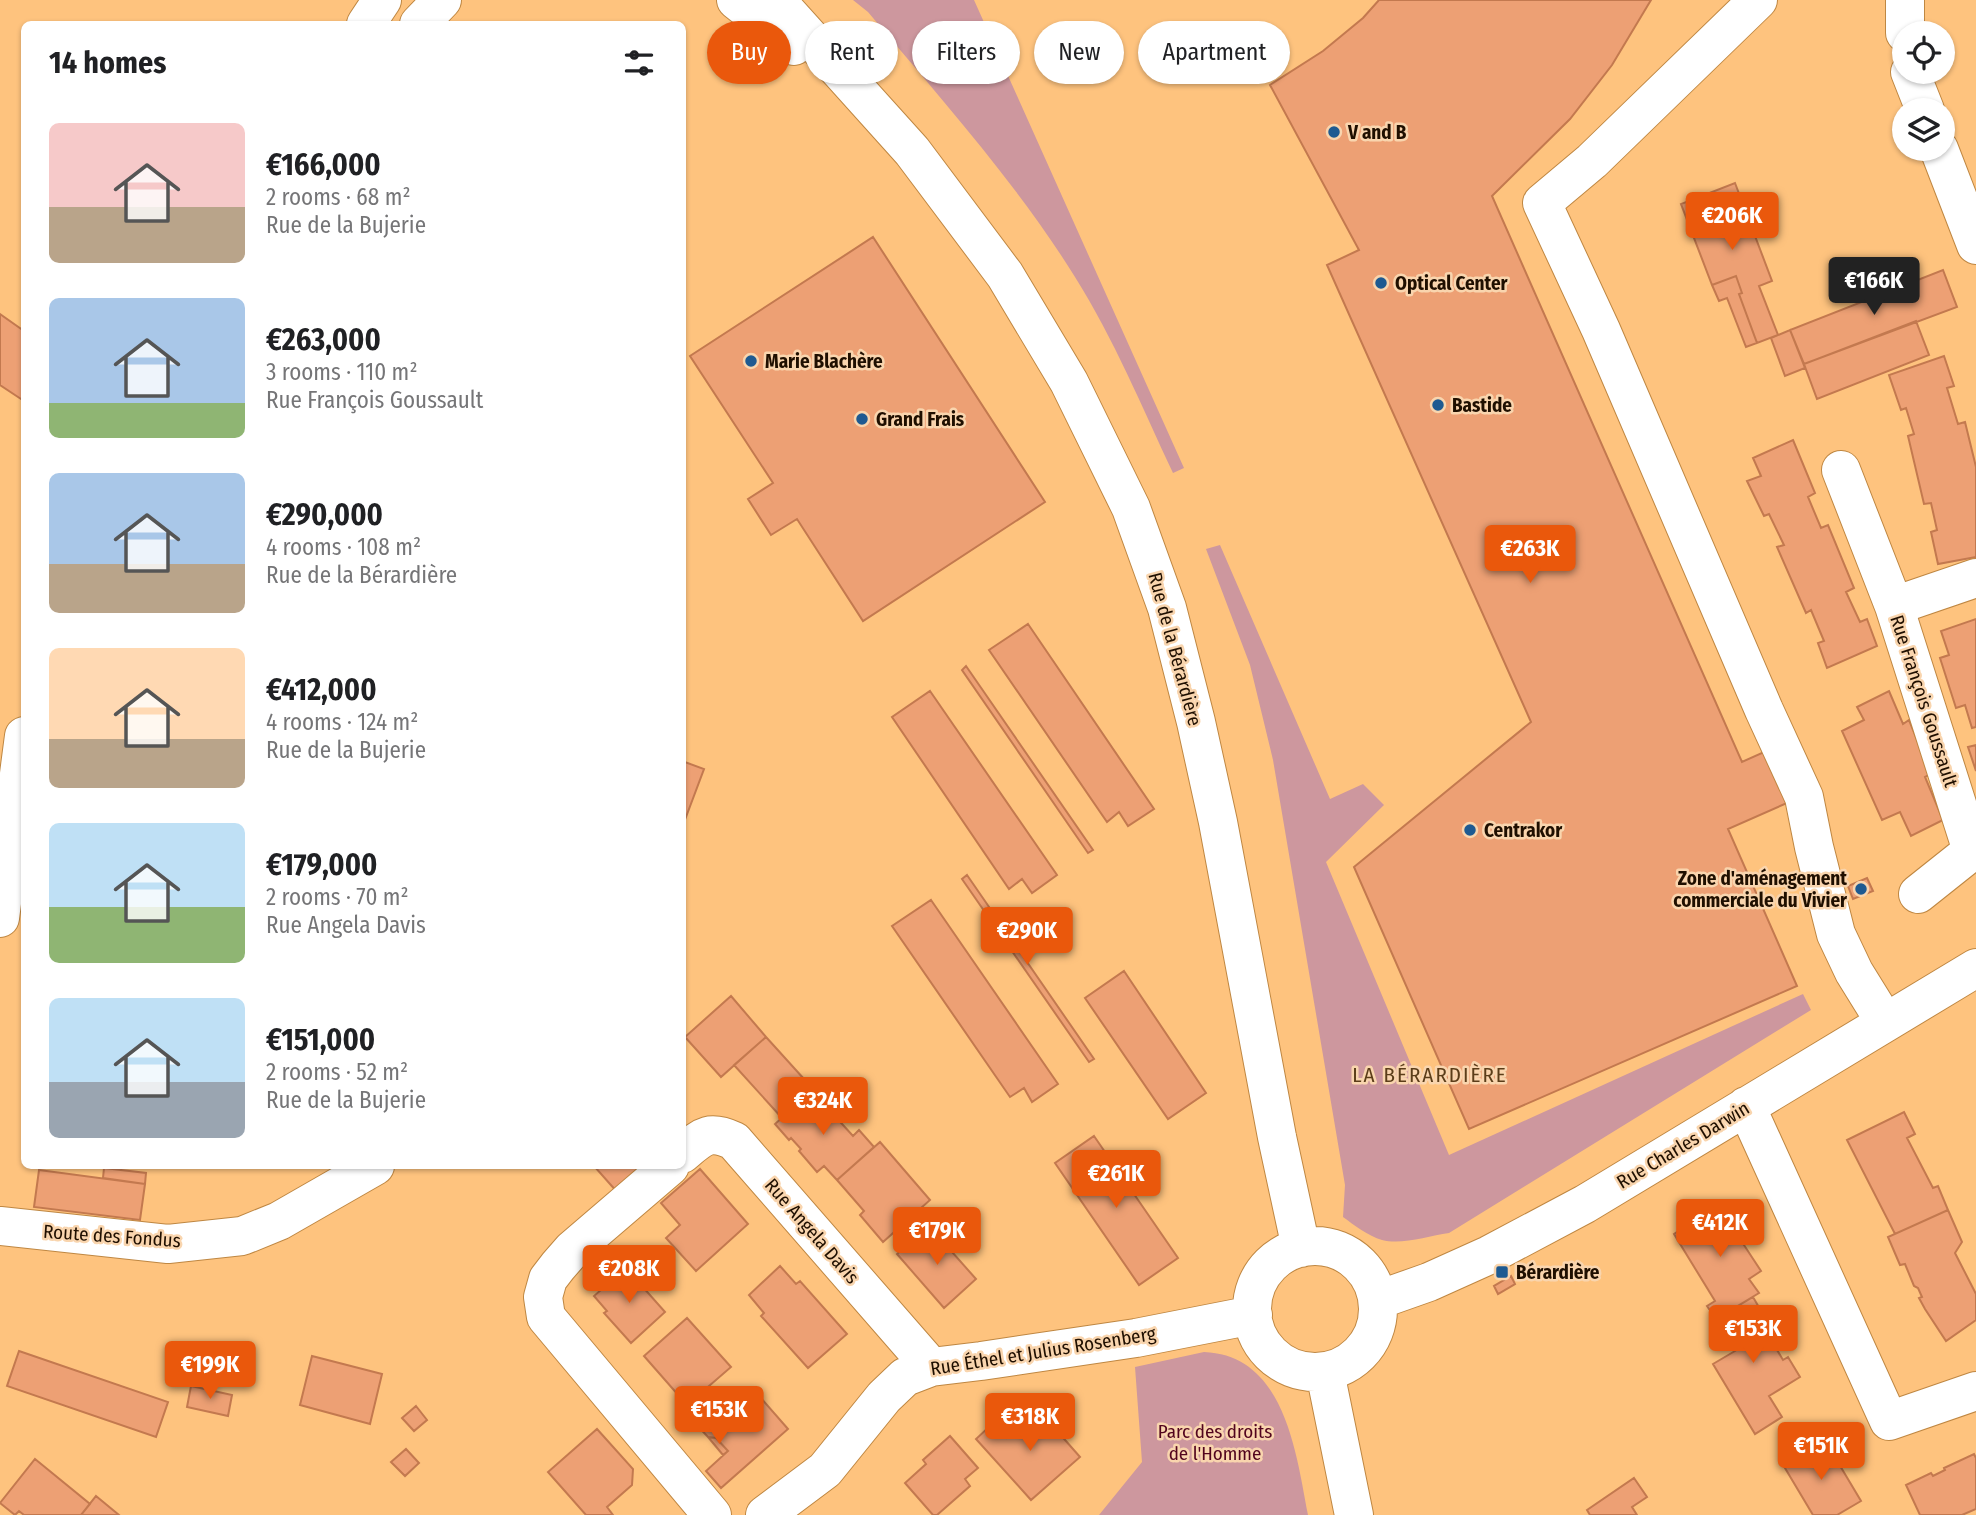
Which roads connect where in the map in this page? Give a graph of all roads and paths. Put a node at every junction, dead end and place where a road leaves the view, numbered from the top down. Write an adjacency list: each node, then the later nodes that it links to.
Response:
1 (382, 0): 7 (street)
2 (442, 0): 8 (street)
3 (736, 0): 10 (street, Rue de la Bérardière)
4 (776, 0): 10 (street, Rue de la Bérardière)
5 (1758, 0): 20 (street)
6 (1905, 0): 9 (street)
7 (368, 21)
8 (422, 21)
9 (1905, 21)
10 (883, 117): 26 (street, Rue de la Bérardière)
11 (1944, 161): 12 (street)
12 (1976, 245)
13 (1841, 470): 15 (street, Rue François Goussault)
14 (1976, 578): 15 (street, Rue François Goussault)
15 (1894, 606): 17 (street, Rue François Goussault)
16 (21, 759): 18 (street)
17 (1918, 894)
18 (0, 918)
19 (1976, 968): 20 (street, Rue Charles Darwin)
20 (1885, 1022): 21 (street, Rue Charles Darwin)
21 (1746, 1106): 27 (street, Rue Charles Darwin); 31 (street)
22 (686, 1151): 29 (street, Rue Angela Davis)
23 (370, 1169): 25 (street, Route des Fondus)
24 (666, 1169): 32 (street)
25 (0, 1226)
26 (1301, 1248): 27 (street); 28 (street)
27 (1378, 1300): 30 (street)
28 (1252, 1315): 29 (street, Rue Éthel et Julius Rosenberg); 30 (street)
29 (931, 1367): 33 (street, Rue Éthel et Julius Rosenberg)
30 (1325, 1371): 34 (street)
31 (1976, 1391)
32 (712, 1515)
33 (765, 1515)
34 (1354, 1515)

